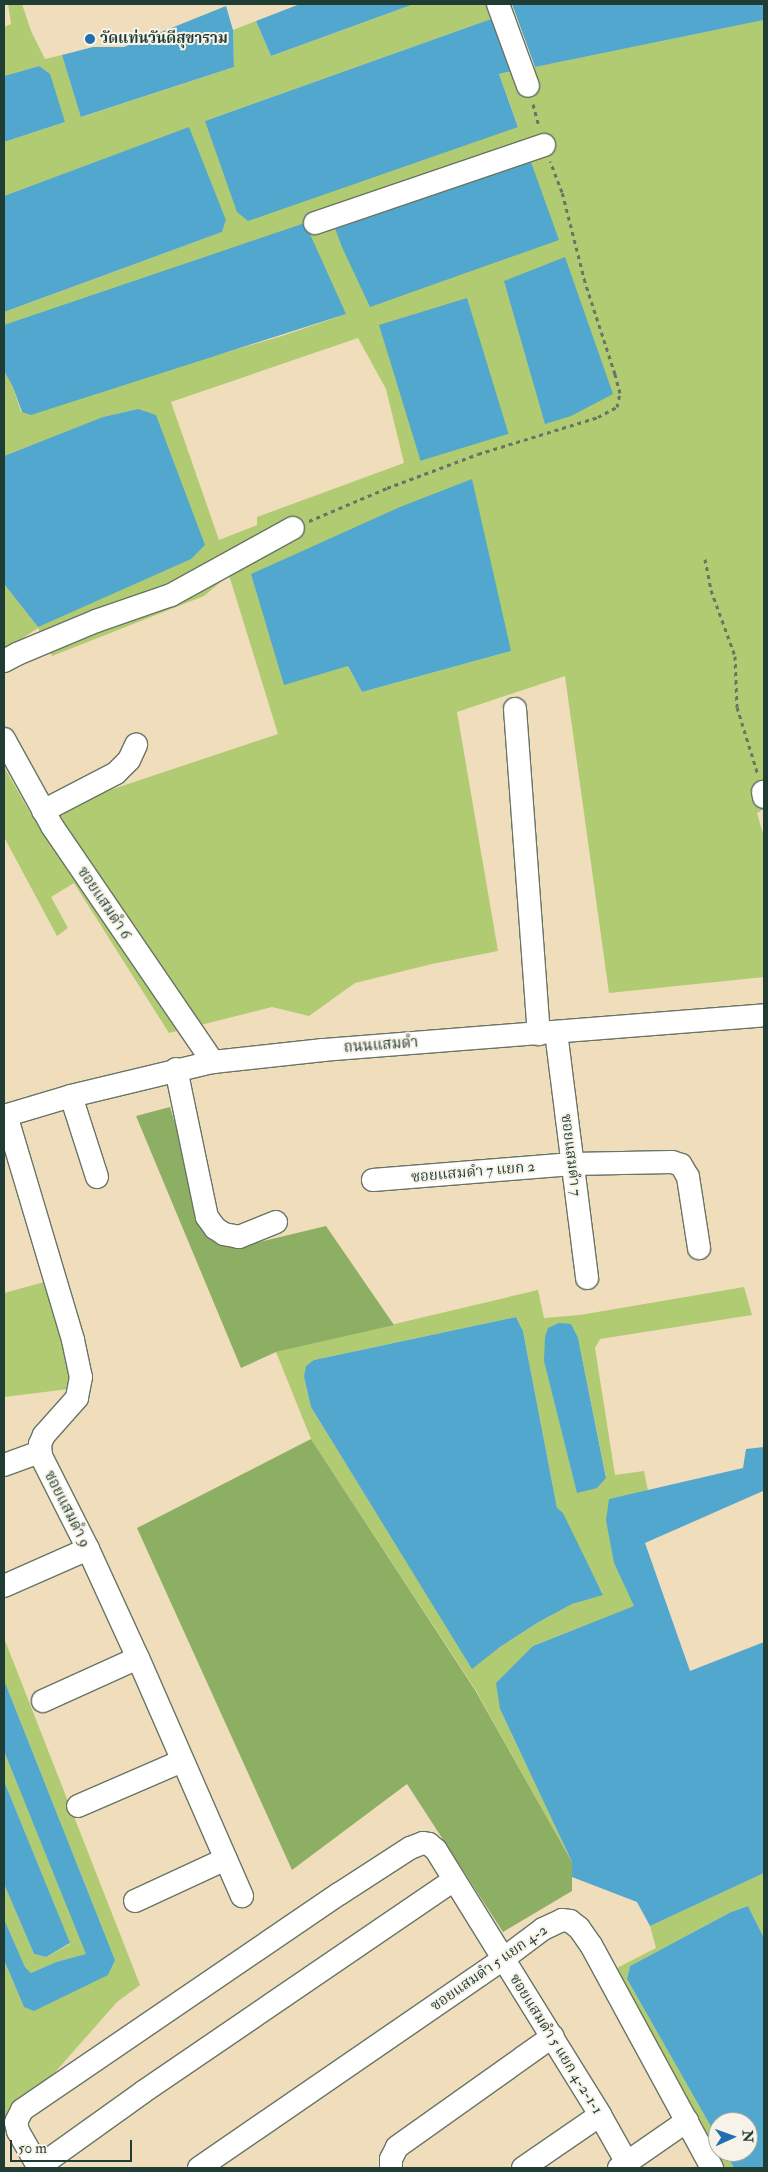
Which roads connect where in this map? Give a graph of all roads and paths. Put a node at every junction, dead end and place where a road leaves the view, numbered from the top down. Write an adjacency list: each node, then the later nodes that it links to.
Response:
1 (498, 4): 2 (street)
2 (528, 86): 3 (path)
3 (544, 145): 4 (street); 5 (path)
4 (315, 223)
5 (293, 528): 7 (street)
6 (705, 559): 11 (path)
7 (4, 661)
8 (515, 709): 14 (street, ซอยแสมดำ 7)
9 (4, 739): 12 (street, ซอยแสมดำ 6)
10 (136, 745): 12 (street)
11 (764, 794)
12 (43, 811): 15 (street, ซอยแสมดำ 6)
13 (764, 1015): 14 (street, ถนนแสมดำ)
14 (548, 1033): 15 (street, ถนนแสมดำ); 19 (street, ซอยแสมดำ 7)
15 (213, 1062): 16 (street, ถนนแสมดำ)
16 (176, 1069): 17 (street, ถนนแสมดำ); 22 (street)
17 (71, 1096): 18 (street, ถนนแสมดำ); 20 (street)
18 (5, 1116): 25 (street, ซอยแสมดำ 9)
19 (572, 1164): 21 (street, ซอยแสมดำ 7 แยก 2); 23 (street, ซอยแสมดำ 7 แยก 2); 24 (street, ซอยแสมดำ 7)
20 (97, 1177)
21 (373, 1180)
22 (276, 1222)
23 (699, 1248)
24 (587, 1278)
25 (40, 1452): 26 (street); 27 (street, ซอยแสมดำ 9)
26 (4, 1465)
27 (88, 1549): 28 (street); 29 (street, ซอยแสมดำ 9)
28 (4, 1586)
29 (138, 1658): 30 (street); 31 (street, ซอยแสมดำ 9)
30 (43, 1701)
31 (182, 1761): 32 (street); 33 (street, ซอยแสมดำ 9)
32 (78, 1806)
33 (226, 1859): 35 (street, ซอยแสมดำ 9); 36 (street)
34 (454, 1880): 37 (street, ซอยแสมดำ 5 แยก 4-2-1-1); 42 (street); 42 (street, ซอยแสมดำ 5 แยก 4-2-1-1)
35 (242, 1896)
36 (135, 1900)
37 (503, 1959): 38 (street, ซอยแสมดำ 5 แยก 4-2-1-1); 40 (street, ซอยแสมดำ 5 แยก 4-2); 43 (street, ซอยแสมดำ 5 แยก 4-2)
38 (552, 2036): 39 (street, ซอยแสมดำ 5 แยก 4-2-1-1); 44 (street)
39 (600, 2115): 41 (street, ซอยแสมดำ 5 แยก 4-2-1-1); 45 (street)
40 (687, 2121): 41 (street); 46 (street, ซอยแสมดำ 5 แยก 4-2)
41 (623, 2166)
42 (38, 2168)
43 (199, 2168)
44 (391, 2168)
45 (523, 2168)
46 (712, 2168)

